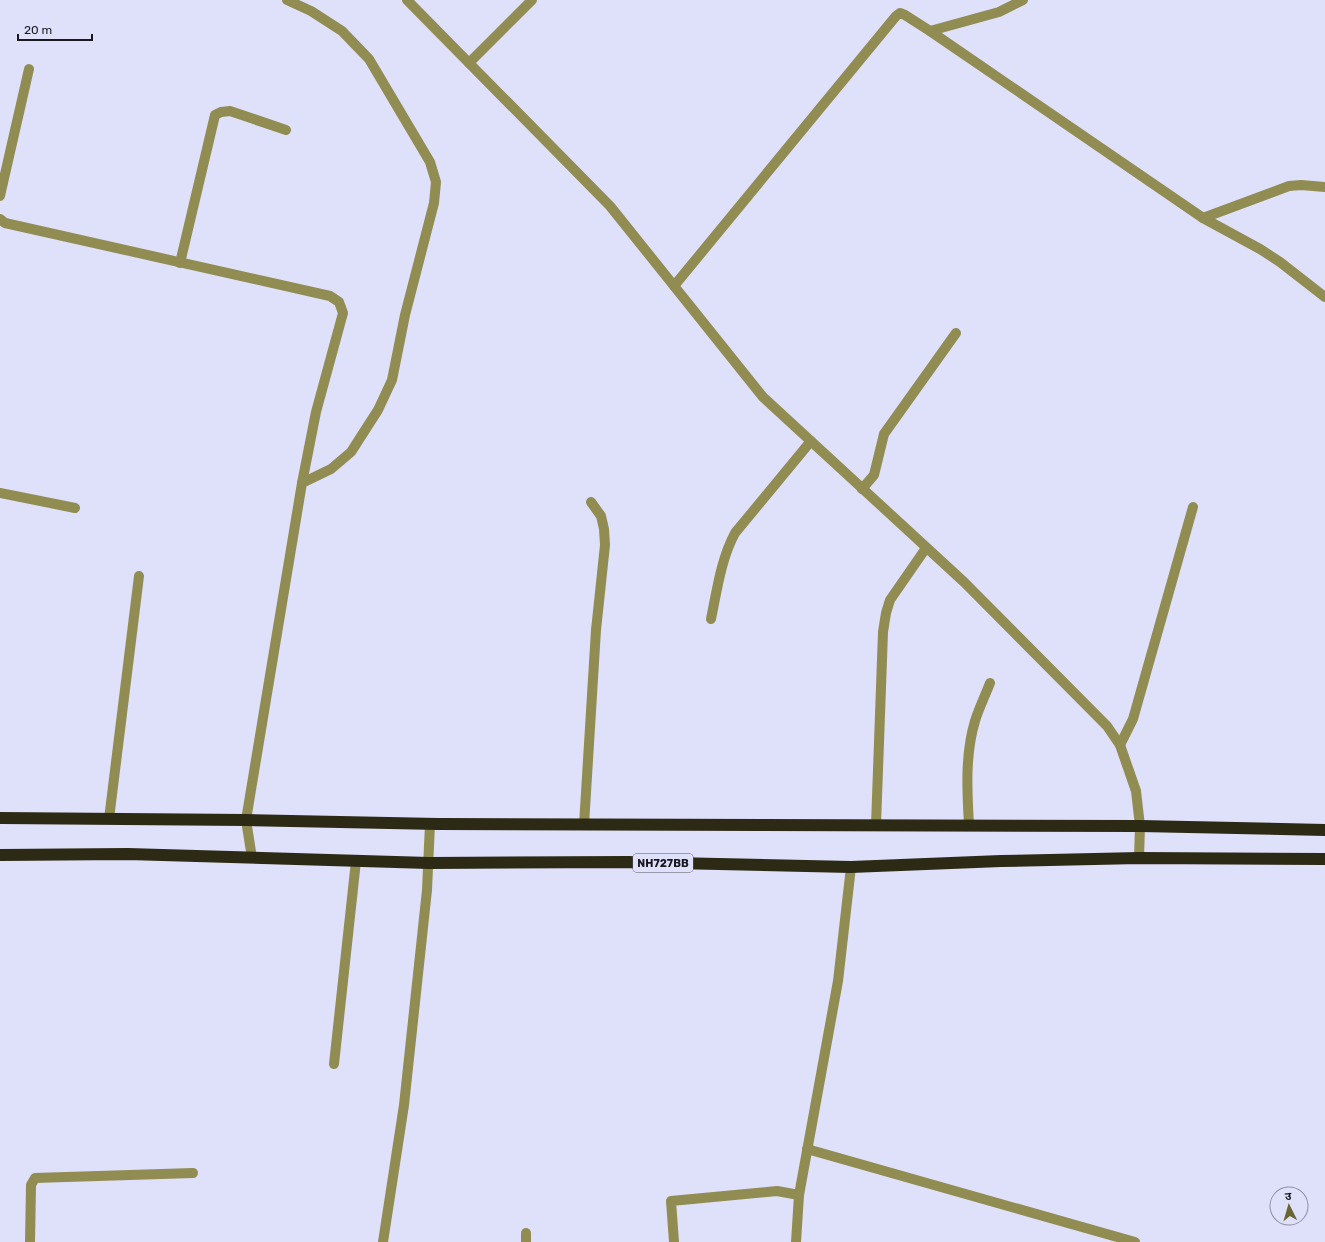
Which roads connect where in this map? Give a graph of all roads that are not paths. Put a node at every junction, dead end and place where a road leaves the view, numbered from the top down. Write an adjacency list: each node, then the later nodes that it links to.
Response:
1 (287, 0): 18 (street)
2 (407, 0): 6 (street)
3 (532, 0): 6 (street)
4 (1023, 0): 5 (street)
5 (930, 31): 11 (street); 14 (street)
6 (469, 63): 14 (street)
7 (29, 69): 10 (street)
8 (286, 130): 13 (street)
9 (1325, 187): 11 (street)
10 (0, 196)
11 (1203, 218): 15 (street)
12 (0, 220): 13 (street)
13 (180, 263): 18 (street)
14 (674, 286): 17 (street)
15 (1325, 297)
16 (956, 333): 19 (street)
17 (811, 441): 19 (street); 26 (street)
18 (302, 484): 31 (street)
19 (862, 488): 24 (street)
20 (0, 493): 23 (street)
21 (591, 502): 33 (street)
22 (1193, 507): 28 (street)
23 (75, 508)
24 (926, 548): 28 (street); 34 (street)
25 (139, 576): 30 (street)
26 (711, 619)
27 (990, 684): 35 (street)
28 (1120, 745): 36 (street)
29 (0, 818): 30 (highway)
30 (109, 819): 31 (highway)
31 (246, 820): 32 (highway); 39 (street)
32 (430, 824): 33 (highway); 43 (street)
33 (584, 824): 34 (highway)
34 (876, 825): 35 (highway)
35 (969, 826): 36 (highway)
36 (1140, 826): 37 (highway); 40 (street)
37 (1325, 830)
38 (0, 855): 39 (highway, NH727BB)
39 (252, 858): 42 (highway, NH727BB)
40 (1139, 858): 41 (highway, NH727BB); 44 (highway, NH727BB)
41 (1325, 860)
42 (356, 861): 43 (highway, NH727BB); 45 (street)
43 (429, 863): 44 (highway, NH727BB); 50 (street)
44 (851, 867): 46 (street)
45 (334, 1064)
46 (807, 1149): 48 (street); 53 (street)
47 (193, 1173): 49 (street)
48 (799, 1195): 51 (street); 52 (street)
49 (30, 1242)
50 (383, 1242)
51 (674, 1242)
52 (796, 1242)
53 (1135, 1242)

